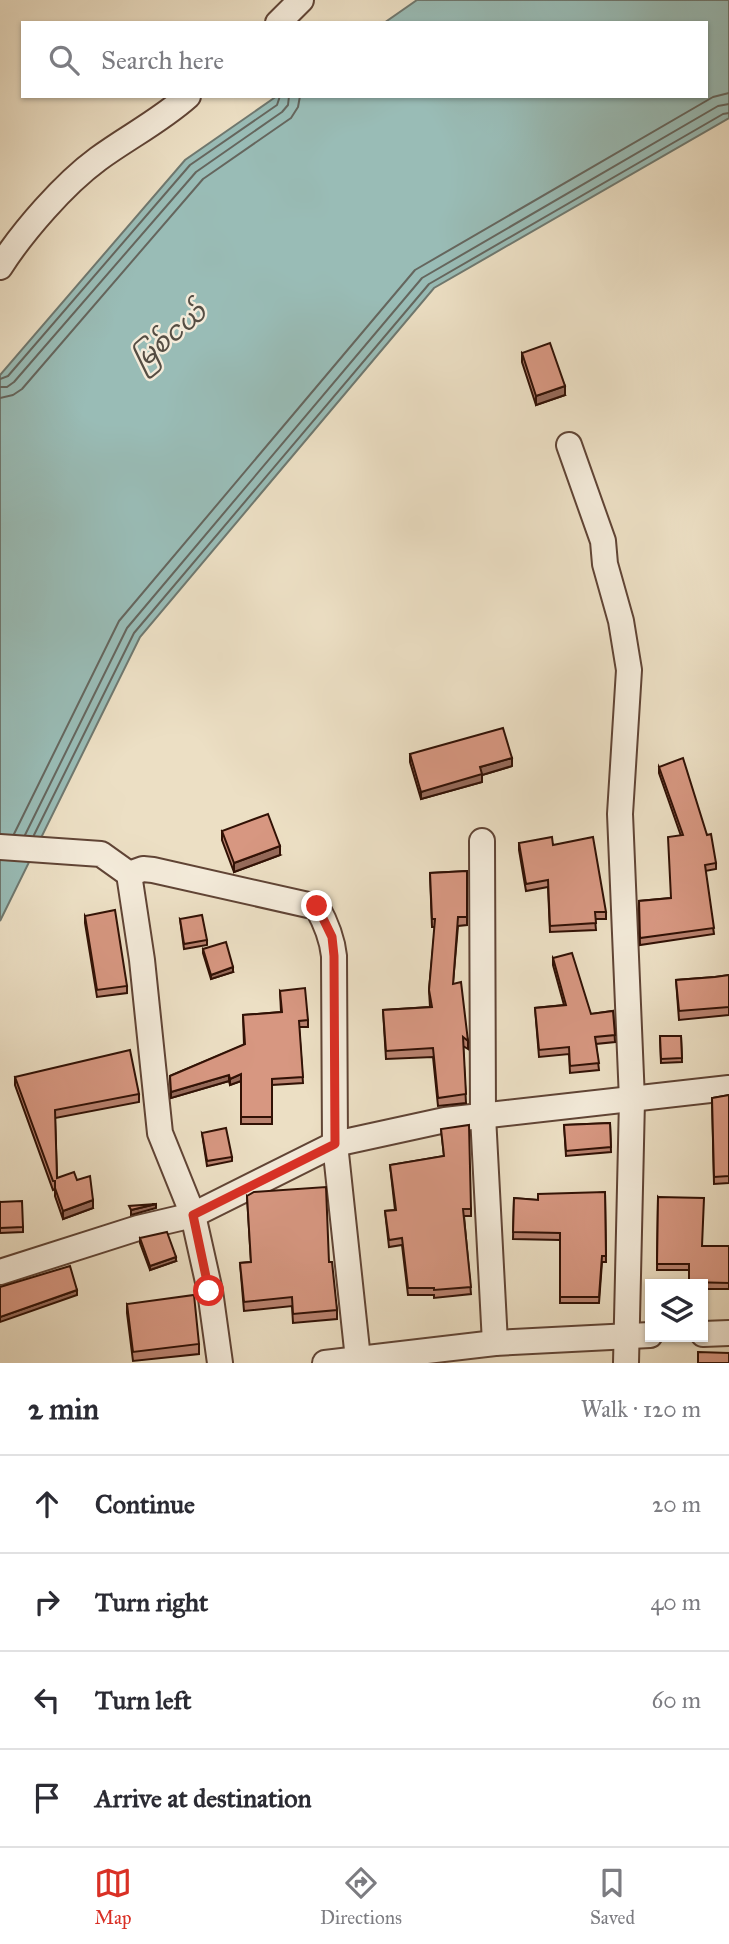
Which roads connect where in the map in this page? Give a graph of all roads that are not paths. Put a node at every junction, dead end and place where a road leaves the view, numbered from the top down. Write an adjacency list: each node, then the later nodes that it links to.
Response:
1 (301, 0): 2 (street)
2 (280, 21)
3 (185, 98): 4 (street)
4 (0, 267)
5 (569, 445): 10 (street)
6 (482, 841): 11 (street)
7 (0, 847): 8 (street)
8 (129, 874): 12 (street); 13 (street)
9 (729, 1088): 10 (street)
10 (632, 1100): 11 (street); 17 (street)
11 (483, 1116): 12 (street); 18 (street)
12 (335, 1144): 13 (street); 19 (street)
13 (193, 1215): 14 (street); 20 (street)
14 (0, 1272)
15 (729, 1333): 16 (street)
16 (708, 1334)
17 (639, 1335): 18 (street); 22 (street)
18 (495, 1343): 19 (street)
19 (358, 1359): 21 (street)
20 (220, 1363)
21 (325, 1363)
22 (626, 1363)

